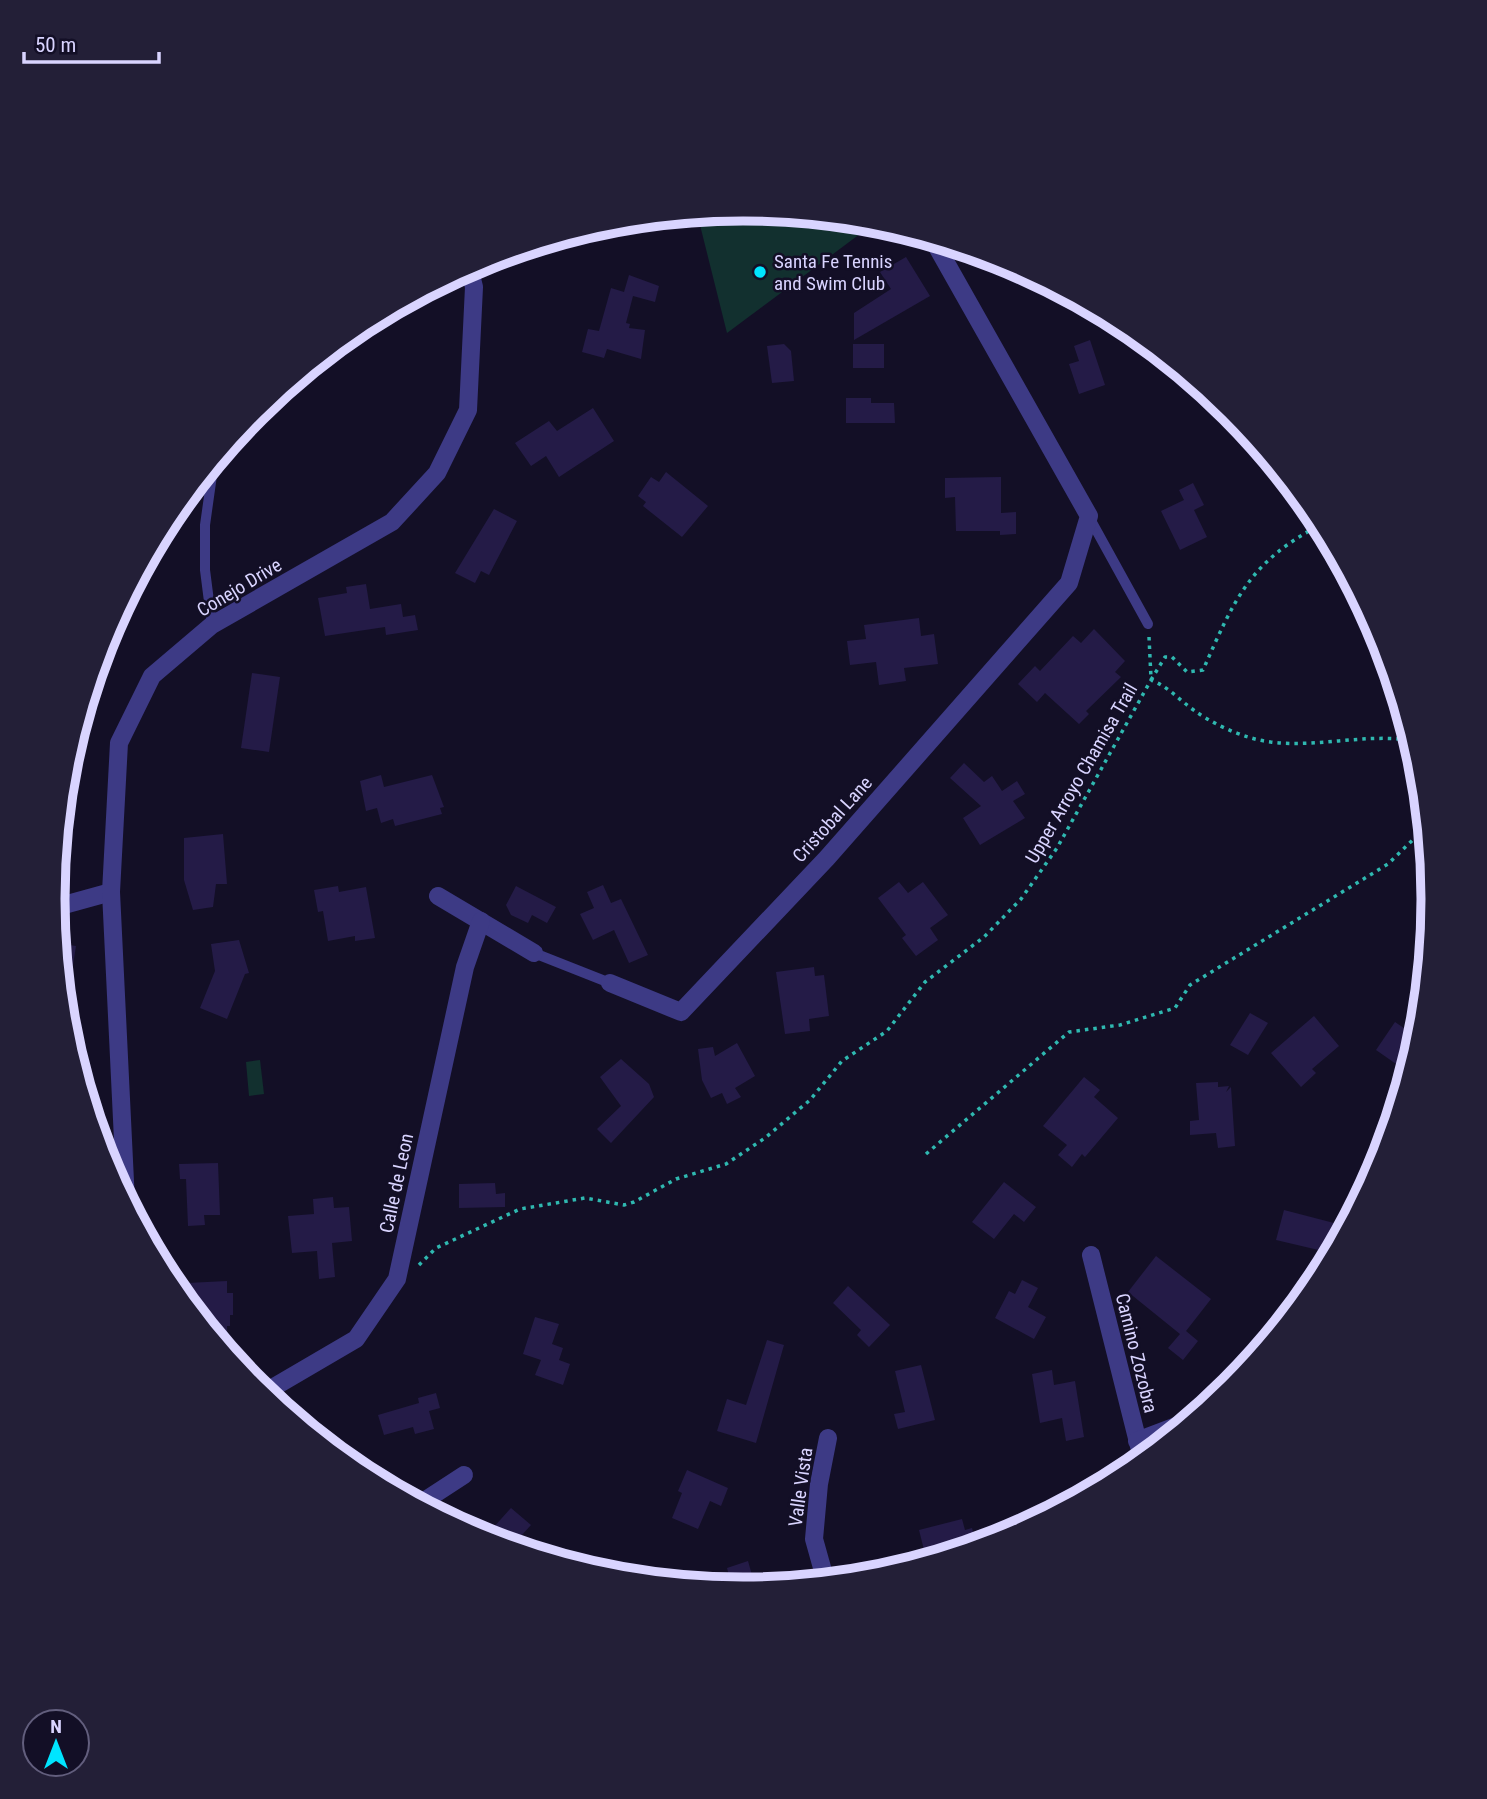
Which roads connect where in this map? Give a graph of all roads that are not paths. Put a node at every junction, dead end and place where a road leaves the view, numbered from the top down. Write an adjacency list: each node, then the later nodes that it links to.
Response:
1 (939, 250): 6 (street)
2 (472, 278): 8 (street, Conejo Drive)
3 (212, 477): 5 (lane)
4 (207, 483): 5 (lane)
5 (211, 486): 8 (lane)
6 (1089, 516): 7 (lane); 14 (street, Cristobal Lane)
7 (1148, 624)
8 (212, 625): 9 (street, Conejo Drive)
9 (111, 892): 11 (street); 15 (street, Conejo Drive)
10 (438, 896): 12 (street)
11 (65, 905)
12 (481, 921): 13 (street); 17 (street, Calle de Leon)
13 (534, 953): 14 (lane, Cristobal Lane)
14 (610, 983)
15 (125, 1178)
16 (1091, 1255): 20 (street, Camino Zozobra)
17 (273, 1388)
18 (1167, 1429): 20 (street)
19 (828, 1438): 24 (street, Valle Vista)
20 (1137, 1441): 21 (street, Camino Zozobra)
21 (1140, 1450)
22 (464, 1475): 23 (street)
23 (427, 1499)
24 (823, 1573)

